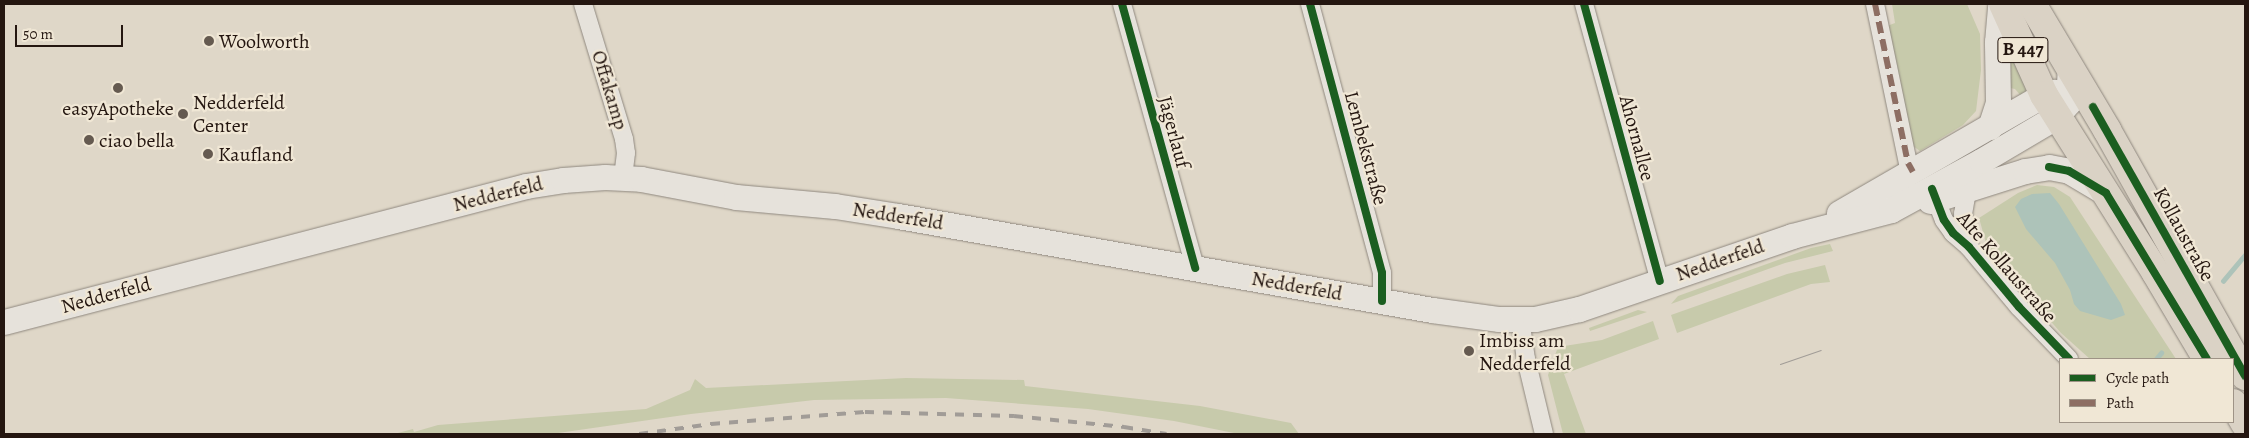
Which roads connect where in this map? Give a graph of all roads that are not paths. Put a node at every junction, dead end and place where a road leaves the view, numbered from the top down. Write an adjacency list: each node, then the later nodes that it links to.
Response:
1 (583, 4): 14 (street, Offakamp)
2 (1122, 4): 20 (street, Jägerlauf)
3 (1310, 4): 22 (street, Lembekstraße)
4 (1584, 4): 21 (street, Ahornallee)
5 (1875, 4): 13 (street, Alte Kollaustraße)
6 (2002, 4): 9 (main road, B 447); 11 (main road)
7 (2032, 4): 8 (main road, Kollaustraße / B 447)
8 (2070, 68): 9 (main road); 10 (main road, Kollaustraße / B 447)
9 (2057, 102): 10 (main road); 11 (main road, Nedderfeld); 12 (main road, Nedderfeld); 16 (main road, B 447)
10 (2093, 108): 27 (main road, Kollaustraße / B 447)
11 (1990, 127): 13 (main road, Nedderfeld)
12 (1982, 162): 15 (street, Alte Kollaustraße); 17 (main road, Nedderfeld)
13 (1923, 166): 17 (main road, Alte Kollaustraße); 18 (main road, Nedderfeld)
14 (624, 178): 20 (main road, Nedderfeld); 24 (main road, Nedderfeld)
15 (1966, 190): 16 (main road); 17 (main road); 19 (street, Alte Kollaustraße)
16 (2106, 193): 26 (main road, B 447)
17 (1934, 194): 18 (main road, Nedderfeld); 19 (street, Alte Kollaustraße)
18 (1792, 236): 21 (main road, Nedderfeld)
19 (1969, 247): 25 (street, Alte Kollaustraße)
20 (1194, 268): 22 (main road, Nedderfeld)
21 (1660, 281): 23 (main road, Nedderfeld)
22 (1382, 301): 23 (main road, Nedderfeld)
23 (1520, 319): 30 (street)
24 (4, 322)
25 (2068, 358)
26 (2206, 358)
27 (2245, 376)
28 (2234, 405): 29 (main road)
29 (2245, 424)
30 (1544, 434)

